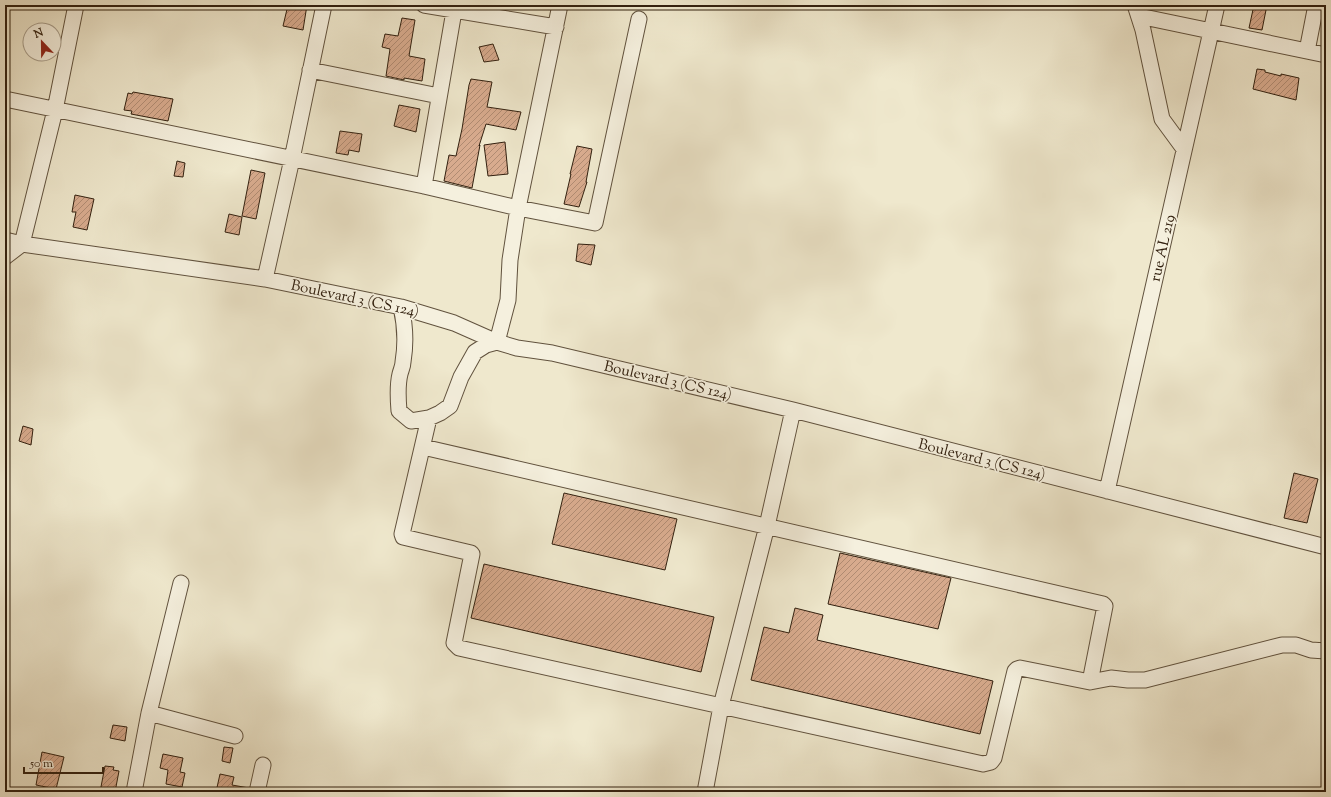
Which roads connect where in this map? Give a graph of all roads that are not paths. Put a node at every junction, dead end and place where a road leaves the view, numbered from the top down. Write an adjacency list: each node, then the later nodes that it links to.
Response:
1 (76, 5): 17 (street)
2 (324, 5): 14 (street)
3 (424, 5): 8 (street)
4 (560, 5): 10 (street)
5 (1217, 5): 11 (street, rue AL 219)
6 (1316, 5): 12 (street)
7 (1137, 9): 11 (street); 18 (street)
8 (454, 11): 10 (street); 15 (street)
9 (639, 19): 21 (street)
10 (556, 27): 21 (street)
11 (1211, 31): 12 (street); 18 (street, rue AL 219)
12 (1307, 51): 13 (street)
13 (1326, 55)
14 (310, 70): 15 (street); 19 (street)
15 (440, 96): 20 (street)
16 (5, 99): 17 (street)
17 (55, 110): 19 (street); 23 (street)
18 (1184, 149): 31 (street, rue AL 219)
19 (292, 159): 20 (street); 25 (street)
20 (424, 186): 21 (street)
21 (518, 208): 27 (street)
22 (5, 240): 23 (street, Boulevard 3 (CS 124))
23 (22, 244): 24 (street); 25 (street, Boulevard 3 (CS 124))
24 (5, 257)
25 (265, 279): 26 (street, Boulevard 3 (CS 124))
26 (401, 307): 27 (street, Boulevard 3 (CS 124)); 29 (street)
27 (497, 342): 28 (street, Boulevard 3 (CS 124)); 29 (street)
28 (793, 410): 31 (street, Boulevard 3 (CS 124)); 32 (street)
29 (430, 418): 30 (street)
30 (423, 447): 32 (street); 37 (street)
31 (1107, 491): 33 (street, Boulevard 3 (CS 124))
32 (767, 526): 36 (street); 37 (street)
33 (1326, 547)
34 (181, 582): 38 (street)
35 (1326, 651): 36 (street)
36 (1090, 682): 37 (street)
37 (720, 706): 43 (street)
38 (148, 714): 39 (street); 41 (street)
39 (235, 736)
40 (263, 765): 42 (street)
41 (134, 792)
42 (257, 792)
43 (705, 792)

